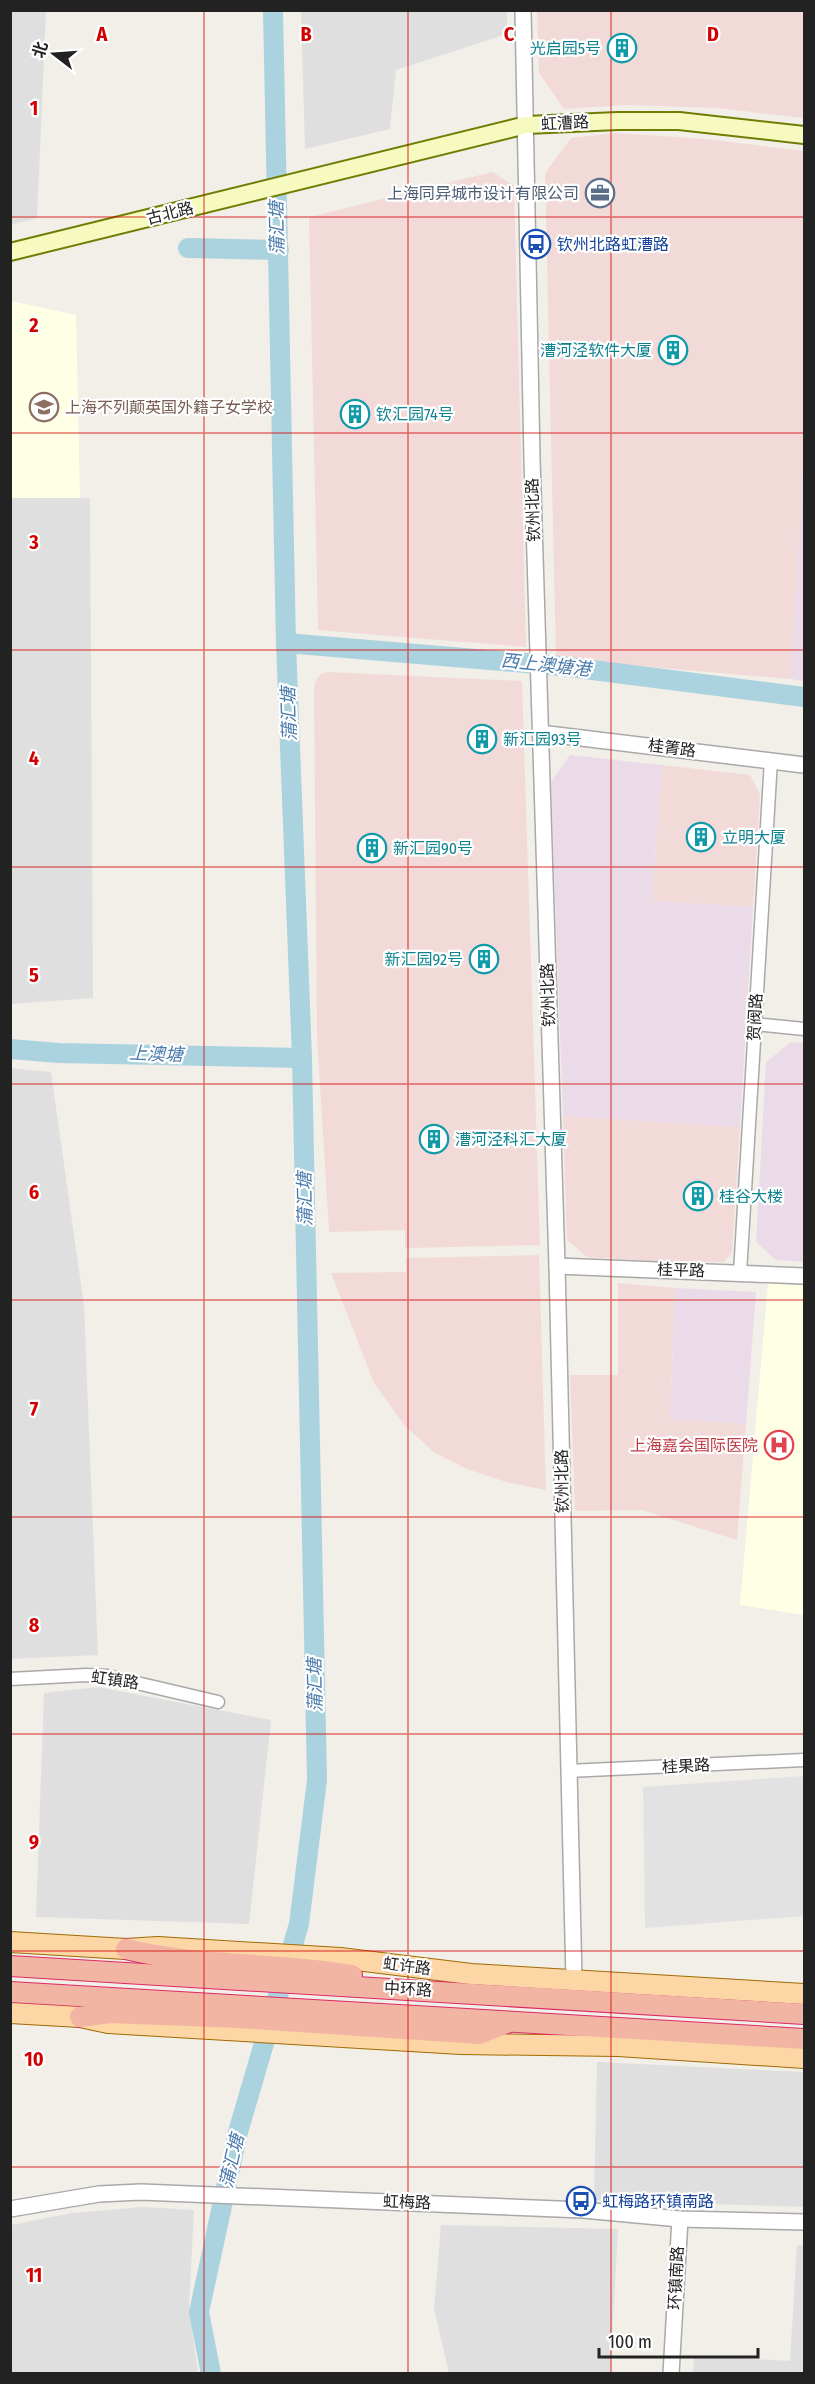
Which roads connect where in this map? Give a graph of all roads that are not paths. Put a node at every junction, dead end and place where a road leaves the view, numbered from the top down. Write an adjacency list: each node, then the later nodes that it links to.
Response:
1 (523, 10): 2 (street, 钦州北路)
2 (526, 125): 3 (main road, 虹漕路); 4 (main road, 虹漕路); 6 (street, 钦州北路)
3 (804, 135)
4 (330, 173): 5 (main road, 古北路)
5 (10, 252)
6 (540, 733): 7 (street, 桂箐路); 11 (street, 钦州北路)
7 (771, 760): 8 (street, 桂箐路); 9 (street, 贺阀路)
8 (804, 765)
9 (755, 1024): 10 (street); 12 (street, 贺阀路)
10 (804, 1029)
11 (557, 1266): 12 (street, 桂平路); 17 (street, 钦州北路)
12 (740, 1273): 13 (street, 桂平路)
13 (804, 1276)
14 (10, 1679): 15 (street, 虹镇路)
15 (218, 1702)
16 (804, 1760): 17 (street, 桂果路)
17 (568, 1771): 23 (street, 钦州北路)
18 (10, 1942): 19 (main road)
19 (126, 1949): 21 (highway)
20 (10, 1965): 21 (highway, 中环路)
21 (252, 1965): 22 (highway, 中环路); 22 (main road, 虹许路)
22 (319, 1970): 23 (main road, 虹许路); 27 (highway, 中环路)
23 (574, 1980): 25 (main road, 虹许路)
24 (10, 1992): 29 (highway, 中环路)
25 (804, 1994)
26 (10, 2013): 28 (main road)
27 (804, 2013)
28 (80, 2017): 29 (highway)
29 (239, 2018): 30 (highway, 中环路); 30 (main road)
30 (306, 2022): 31 (highway, 中环路); 32 (main road)
31 (804, 2039)
32 (804, 2058)
33 (10, 2209): 34 (street, 虹梅路)
34 (680, 2219): 35 (street, 虹梅路); 36 (street, 环镇南路)
35 (804, 2222)
36 (671, 2373)

